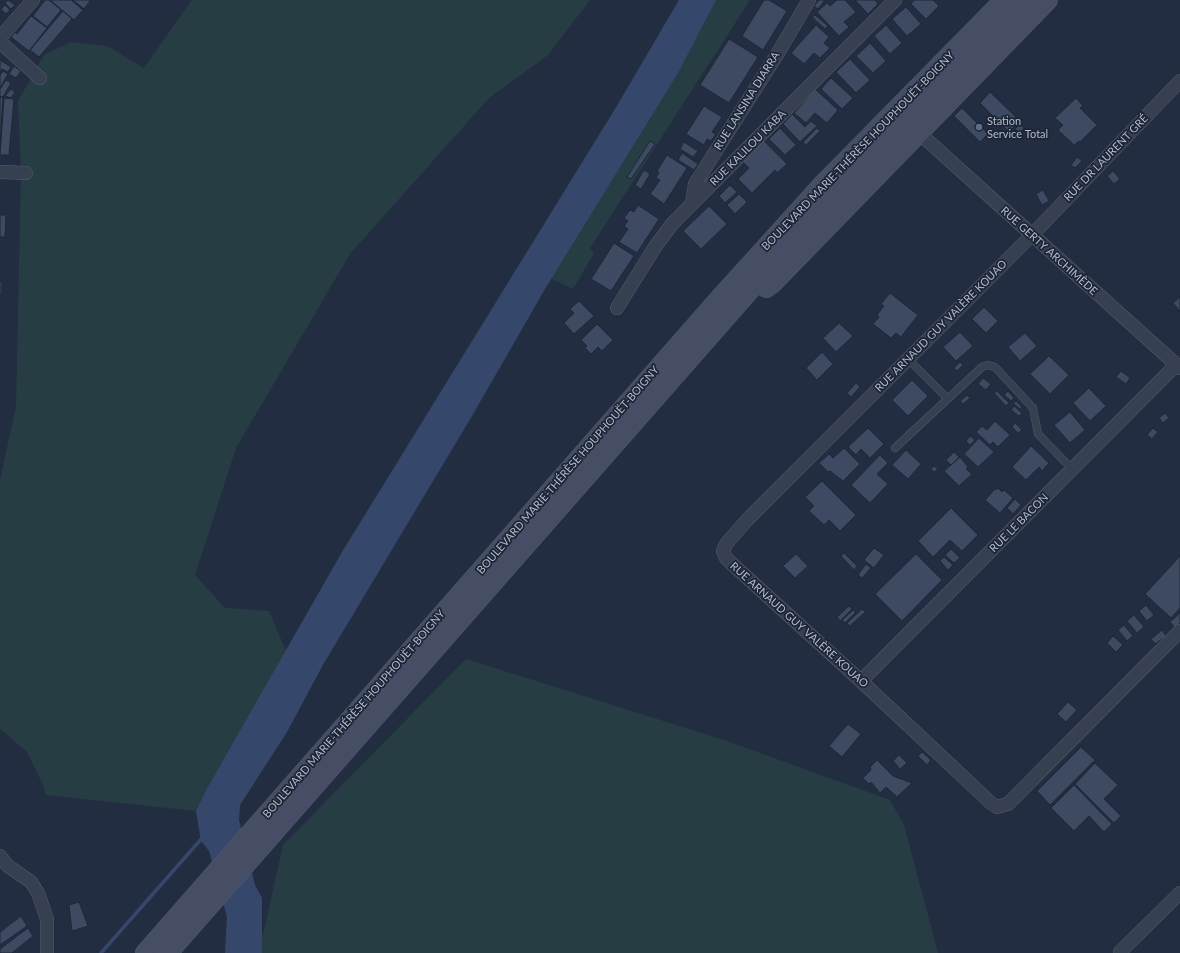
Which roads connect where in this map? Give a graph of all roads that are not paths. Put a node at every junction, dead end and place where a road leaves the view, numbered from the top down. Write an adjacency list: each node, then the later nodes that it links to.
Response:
1 (33, 0): 7 (street)
2 (809, 0): 14 (street, RUE LANSINA DIARRA)
3 (895, 0): 14 (street, RUE KALILOU KABA)
4 (1004, 0): 25 (main road, BOULEVARD MARIE-THÉRÈSE HOUPHOUËT-BOIGNY)
5 (1028, 0): 17 (main road, BOULEVARD MARIE-THÉRÈSE HOUPHOUËT-BOIGNY)
6 (1048, 0): 11 (main road)
7 (0, 38)
8 (0, 42): 9 (street)
9 (40, 78)
10 (1180, 81): 15 (street, RUE DR LAURENT GRÉ)
11 (918, 132): 15 (street, RUE GERTY ARCHIMÈDE); 17 (main road)
12 (0, 172): 13 (street)
13 (26, 173)
14 (692, 204): 16 (street, RUE KALILOU KABA)
15 (1032, 235): 18 (street, RUE ARNAUD GUY VALÈRE KOUAO); 19 (street, RUE GERTY ARCHIMÈDE)
16 (617, 308)
17 (729, 314): 25 (main road, BOULEVARD MARIE-THÉRÈSE HOUPHOUËT-BOIGNY)
18 (908, 359): 20 (lane); 24 (street, RUE ARNAUD GUY VALÈRE KOUAO)
19 (1178, 367): 22 (street, RUE LE BACON)
20 (947, 398): 21 (lane); 22 (lane)
21 (895, 448)
22 (1072, 469): 24 (street, RUE LE BACON)
23 (1180, 631): 24 (street, RUE ARNAUD GUY VALÈRE KOUAO)
24 (861, 681)
25 (252, 849): 30 (main road, BOULEVARD MARIE-THÉRÈSE HOUPHOUËT-BOIGNY); 31 (main road, BOULEVARD MARIE-THÉRÈSE HOUPHOUËT-BOIGNY)
26 (3, 864): 29 (street)
27 (1180, 893): 28 (street)
28 (1120, 952)
29 (47, 953)
30 (145, 953)
31 (168, 953)

